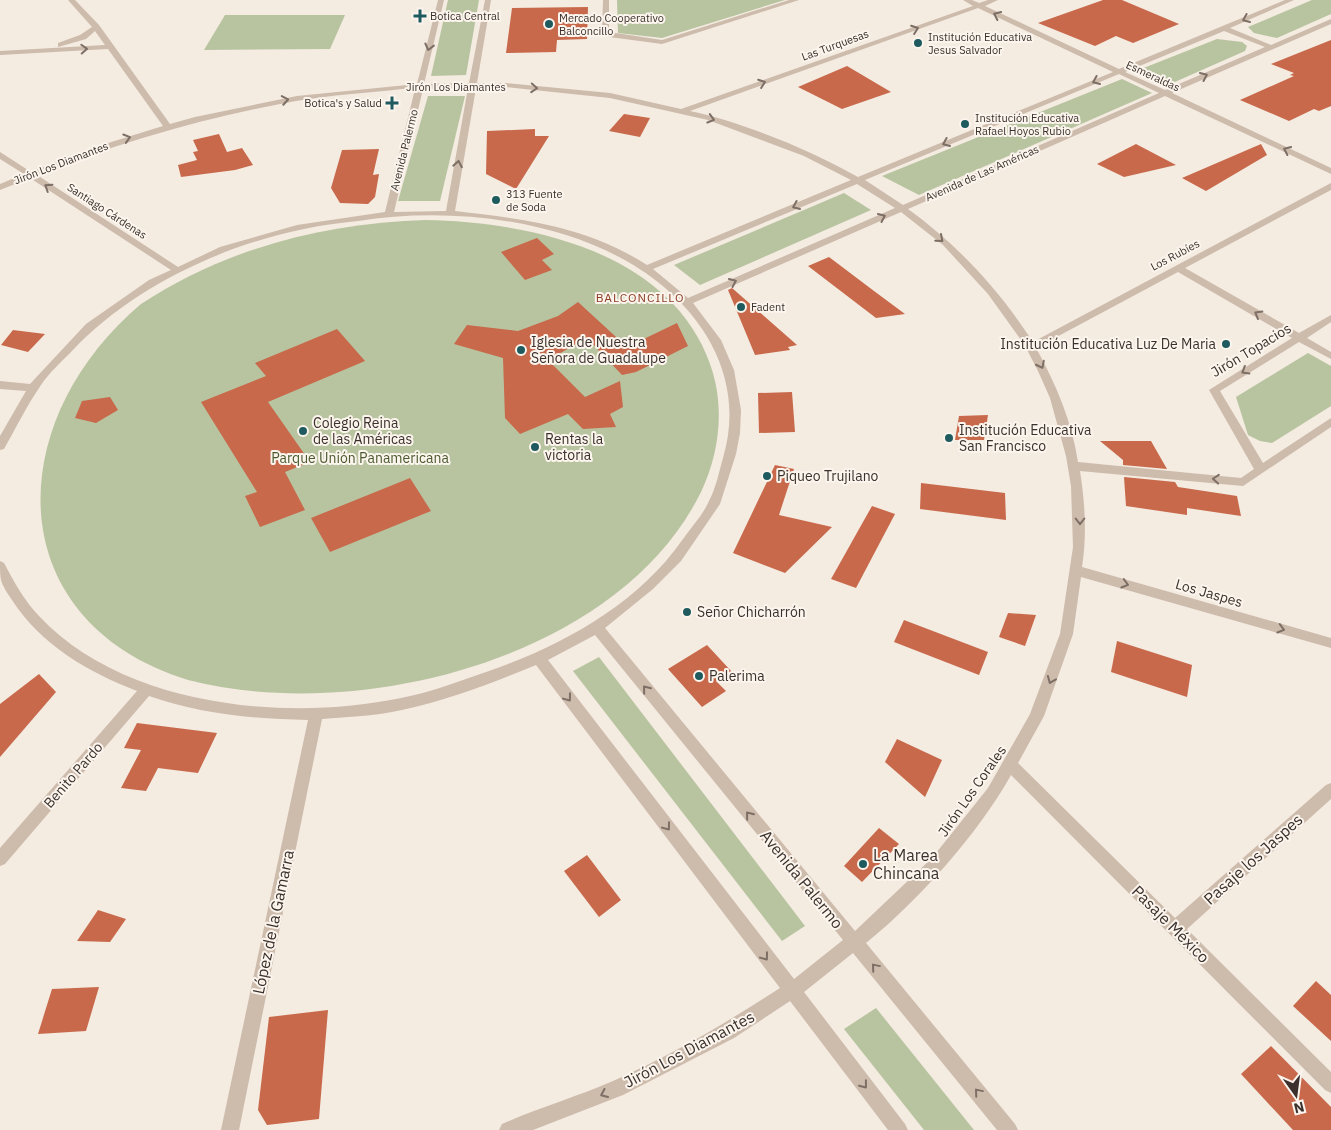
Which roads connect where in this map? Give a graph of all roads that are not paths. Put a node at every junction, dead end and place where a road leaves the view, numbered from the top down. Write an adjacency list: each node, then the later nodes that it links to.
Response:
1 (71, 0): 11 (street)
2 (441, 0): 19 (street, Avenida Palermo, one-way to 19)
3 (488, 0): 18 (street)
4 (606, 0): 5 (street)
5 (796, 0)
6 (966, 0): 9 (street, Esmeraldas)
7 (995, 0): 9 (street, Las Turquesas)
8 (1291, 0): 12 (street, one-way to 12)
9 (978, 6): 17 (street, Esmeraldas, one-way to 9); 21 (street, Las Turquesas, one-way to 9)
10 (1331, 21): 14 (street, Avenida de Las Américas)
11 (96, 27): 13 (street); 15 (street)
12 (1224, 28): 14 (street); 17 (street)
13 (110, 47): 15 (street, one-way to 13); 22 (street)
14 (1270, 47): 20 (street, Avenida de Las Américas, one-way to 14)
15 (37, 51): 16 (street)
16 (0, 53)
17 (1118, 72): 20 (street, Esmeraldas); 26 (street, one-way to 26)
18 (472, 85): 19 (street, Jirón Los Diamantes); 21 (street, Jirón Los Diamantes, one-way to 21); 30 (street, one-way to 18)
19 (420, 86): 22 (street, Jirón Los Diamantes, one-way to 19); 31 (street, Avenida Palermo)
20 (1165, 94): 24 (street, Esmeraldas, one-way to 20); 29 (street, Avenida de Las Américas)
21 (683, 111): 26 (street, Jirón Los Diamantes, one-way to 26)
22 (168, 126): 25 (street, Jirón Los Diamantes, one-way to 22)
23 (0, 155): 25 (street, Santiago Cárdenas)
24 (1331, 171)
25 (29, 174): 28 (street, Jirón Los Diamantes); 34 (street, Santiago Cárdenas, one-way to 25)
26 (858, 180): 29 (street, Jirón Los Diamantes); 32 (street, one-way to 32)
27 (1331, 186): 33 (street, Los Rubíes)
28 (0, 187)
29 (902, 208): 35 (street, Avenida de Las Américas, one-way to 29); 38 (street, Jirón Los Corales, one-way to 38)
30 (450, 212): 31 (street); 32 (street)
31 (389, 213): 34 (street)
32 (647, 268): 35 (street)
33 (1178, 268): 37 (street, one-way to 33); 38 (street, Los Rubíes)
34 (177, 270): 41 (street)
35 (688, 302): 49 (street)
36 (1331, 318): 37 (street, Jirón Topacios)
37 (1299, 338): 39 (street); 45 (street, Jirón Topacios, one-way to 45)
38 (1032, 347): 44 (street, Jirón Los Corales, one-way to 44)
39 (1331, 356)
40 (0, 385): 41 (street)
41 (31, 388): 43 (street)
42 (1331, 422): 45 (street)
43 (0, 446)
44 (1075, 466): 45 (street, one-way to 44); 47 (street, Jirón Los Corales, one-way to 47)
45 (1261, 470)
46 (0, 566): 48 (street)
47 (1078, 571): 50 (street, Los Jaspes, one-way to 50); 54 (street, Jirón Los Corales, one-way to 54)
48 (3, 581): 52 (street)
49 (596, 628): 51 (street); 58 (street, Avenida Palermo, one-way to 49)
50 (1331, 643)
51 (539, 659): 53 (street); 59 (street, one-way to 59)
52 (146, 690): 53 (street); 56 (street, Benito Pardo)
53 (316, 713): 61 (street, López de la Gamarra)
54 (1010, 765): 57 (street, Pasaje México); 58 (street, Jirón Los Corales)
55 (1331, 790): 57 (street, Pasaje los Jaspes)
56 (0, 859)
57 (1176, 928): 60 (street, Pasaje México)
58 (854, 942): 59 (street, Jirón Los Diamantes); 64 (street, Avenida Palermo, one-way to 58)
59 (791, 991): 62 (street, Jirón Los Diamantes, one-way to 62); 63 (street, one-way to 63)
60 (1331, 1084)
61 (230, 1130)
62 (508, 1130)
63 (899, 1130)
64 (1009, 1130)

